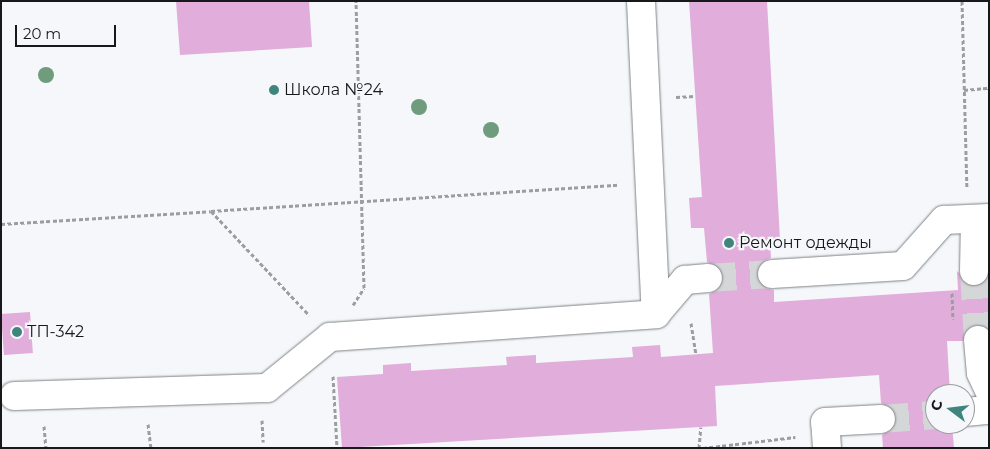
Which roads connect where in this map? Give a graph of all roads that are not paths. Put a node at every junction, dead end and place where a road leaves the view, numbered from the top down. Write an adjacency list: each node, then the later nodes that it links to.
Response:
1 (641, 1): 6 (lane)
2 (982, 218): 3 (lane); 4 (lane)
3 (974, 271)
4 (772, 274)
5 (708, 278): 6 (lane)
6 (656, 314): 9 (lane)
7 (978, 340): 8 (lane)
8 (989, 390)
9 (14, 396)
10 (989, 410): 11 (lane)
11 (975, 411)
12 (881, 419): 13 (lane)
13 (826, 441)

